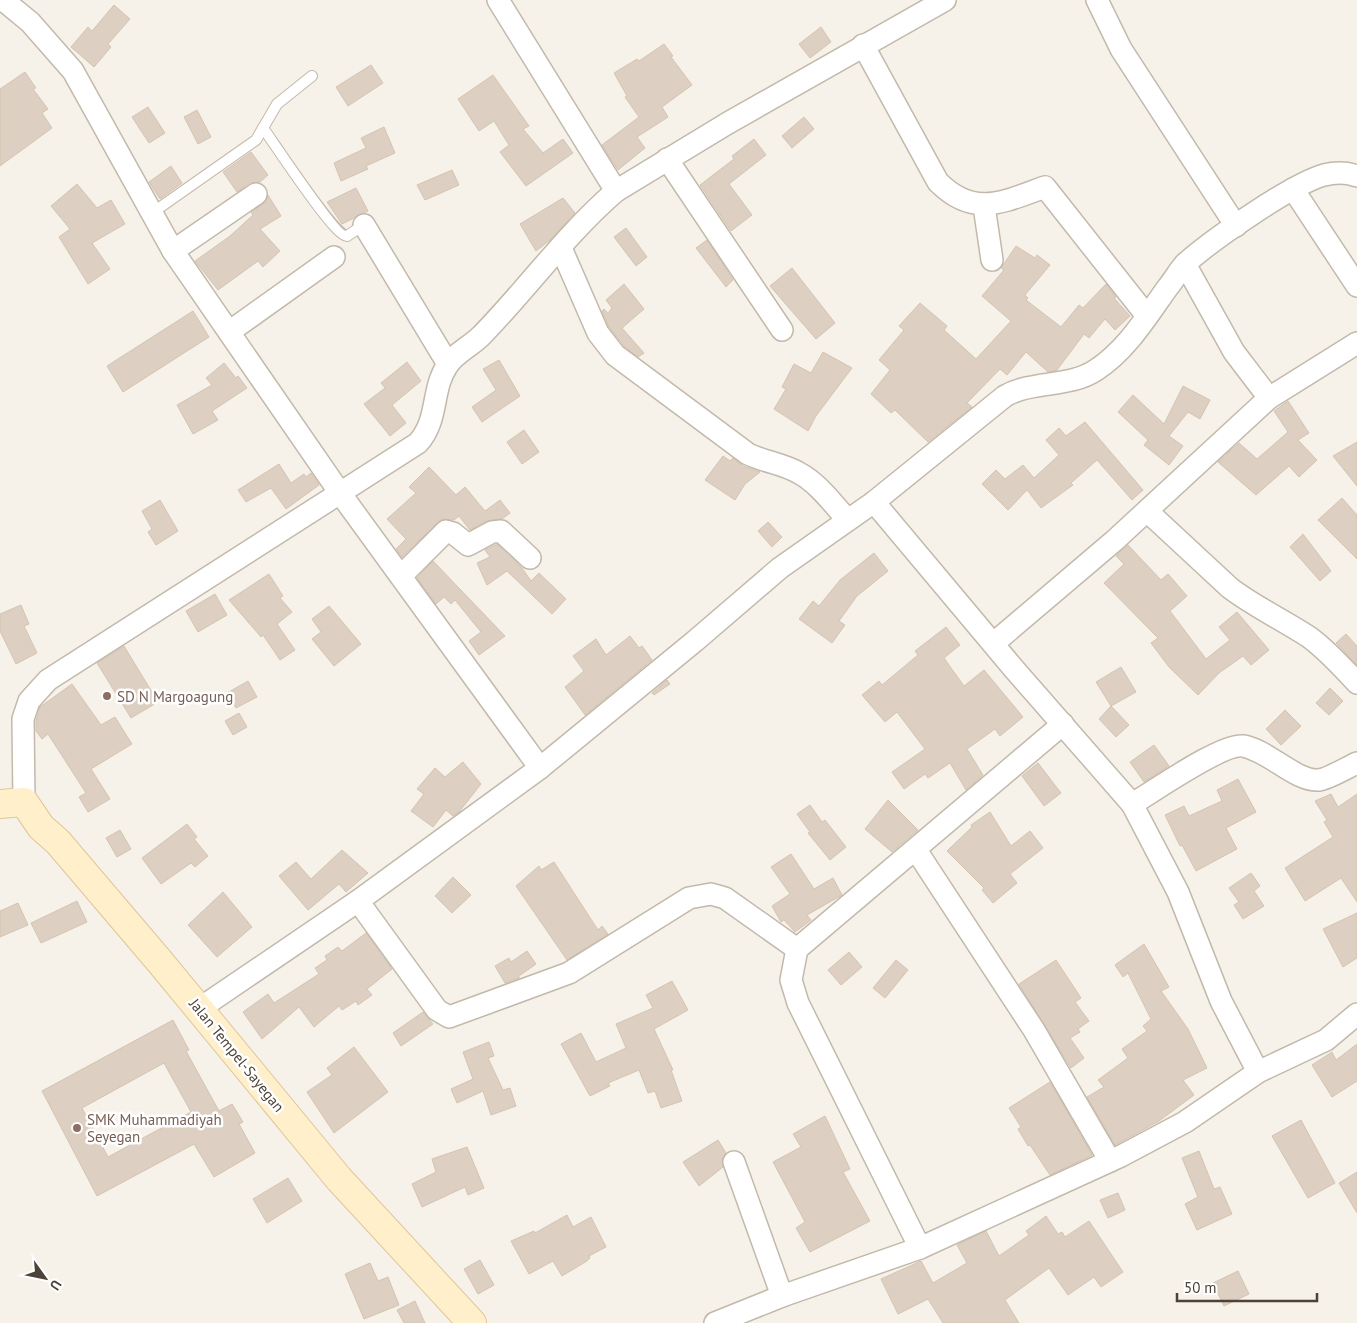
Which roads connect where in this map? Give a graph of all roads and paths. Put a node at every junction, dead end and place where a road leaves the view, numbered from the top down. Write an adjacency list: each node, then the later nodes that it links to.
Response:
1 (3, 0): 14 (street)
2 (498, 0): 11 (street)
3 (945, 0): 5 (street)
4 (1097, 0): 16 (street)
5 (863, 46): 8 (street); 13 (street)
6 (312, 76): 7 (lane)
7 (263, 128): 14 (lane); 15 (lane)
8 (667, 159): 11 (street); 24 (street)
9 (1357, 176): 10 (street)
10 (1293, 189): 16 (street); 22 (street)
11 (616, 191): 17 (street)
12 (256, 194): 18 (street)
13 (984, 206): 20 (street); 23 (street)
14 (152, 213): 18 (street)
15 (367, 223): 27 (street)
16 (1236, 226): 21 (street)
17 (561, 248): 27 (street); 32 (street)
18 (173, 251): 25 (street)
19 (334, 257): 25 (street)
20 (992, 260)
21 (1185, 264): 23 (street); 28 (street)
22 (1357, 286)
23 (1147, 316): 30 (street)
24 (782, 330)
25 (229, 332): 29 (street)
26 (1357, 343): 28 (street)
27 (448, 364): 29 (street)
28 (1269, 398): 31 (street)
29 (340, 493): 34 (street); 40 (street)
30 (874, 502): 32 (street); 35 (street)
31 (1147, 510): 35 (street); 36 (street)
32 (847, 519): 39 (street)
33 (530, 558): 34 (street)
34 (400, 576): 39 (street)
35 (994, 643): 37 (street)
36 (1357, 683)
37 (1063, 724): 41 (street); 42 (street)
38 (1357, 763): 41 (street)
39 (540, 768): 43 (street)
40 (12, 803): 45 (main road, Jalan Tempel-Sayegan)
41 (1132, 804): 47 (street)
42 (916, 850): 44 (street); 48 (street)
43 (358, 901): 44 (street); 45 (street)
44 (797, 949): 50 (street)
45 (199, 1009): 52 (main road, Jalan Tempel-Sayegan)
46 (1357, 1014): 47 (street)
47 (1258, 1072): 48 (street)
48 (1110, 1161): 50 (street)
49 (734, 1162): 51 (street)
50 (920, 1248): 51 (street)
51 (782, 1296): 53 (street)
52 (472, 1323)
53 (715, 1323)

